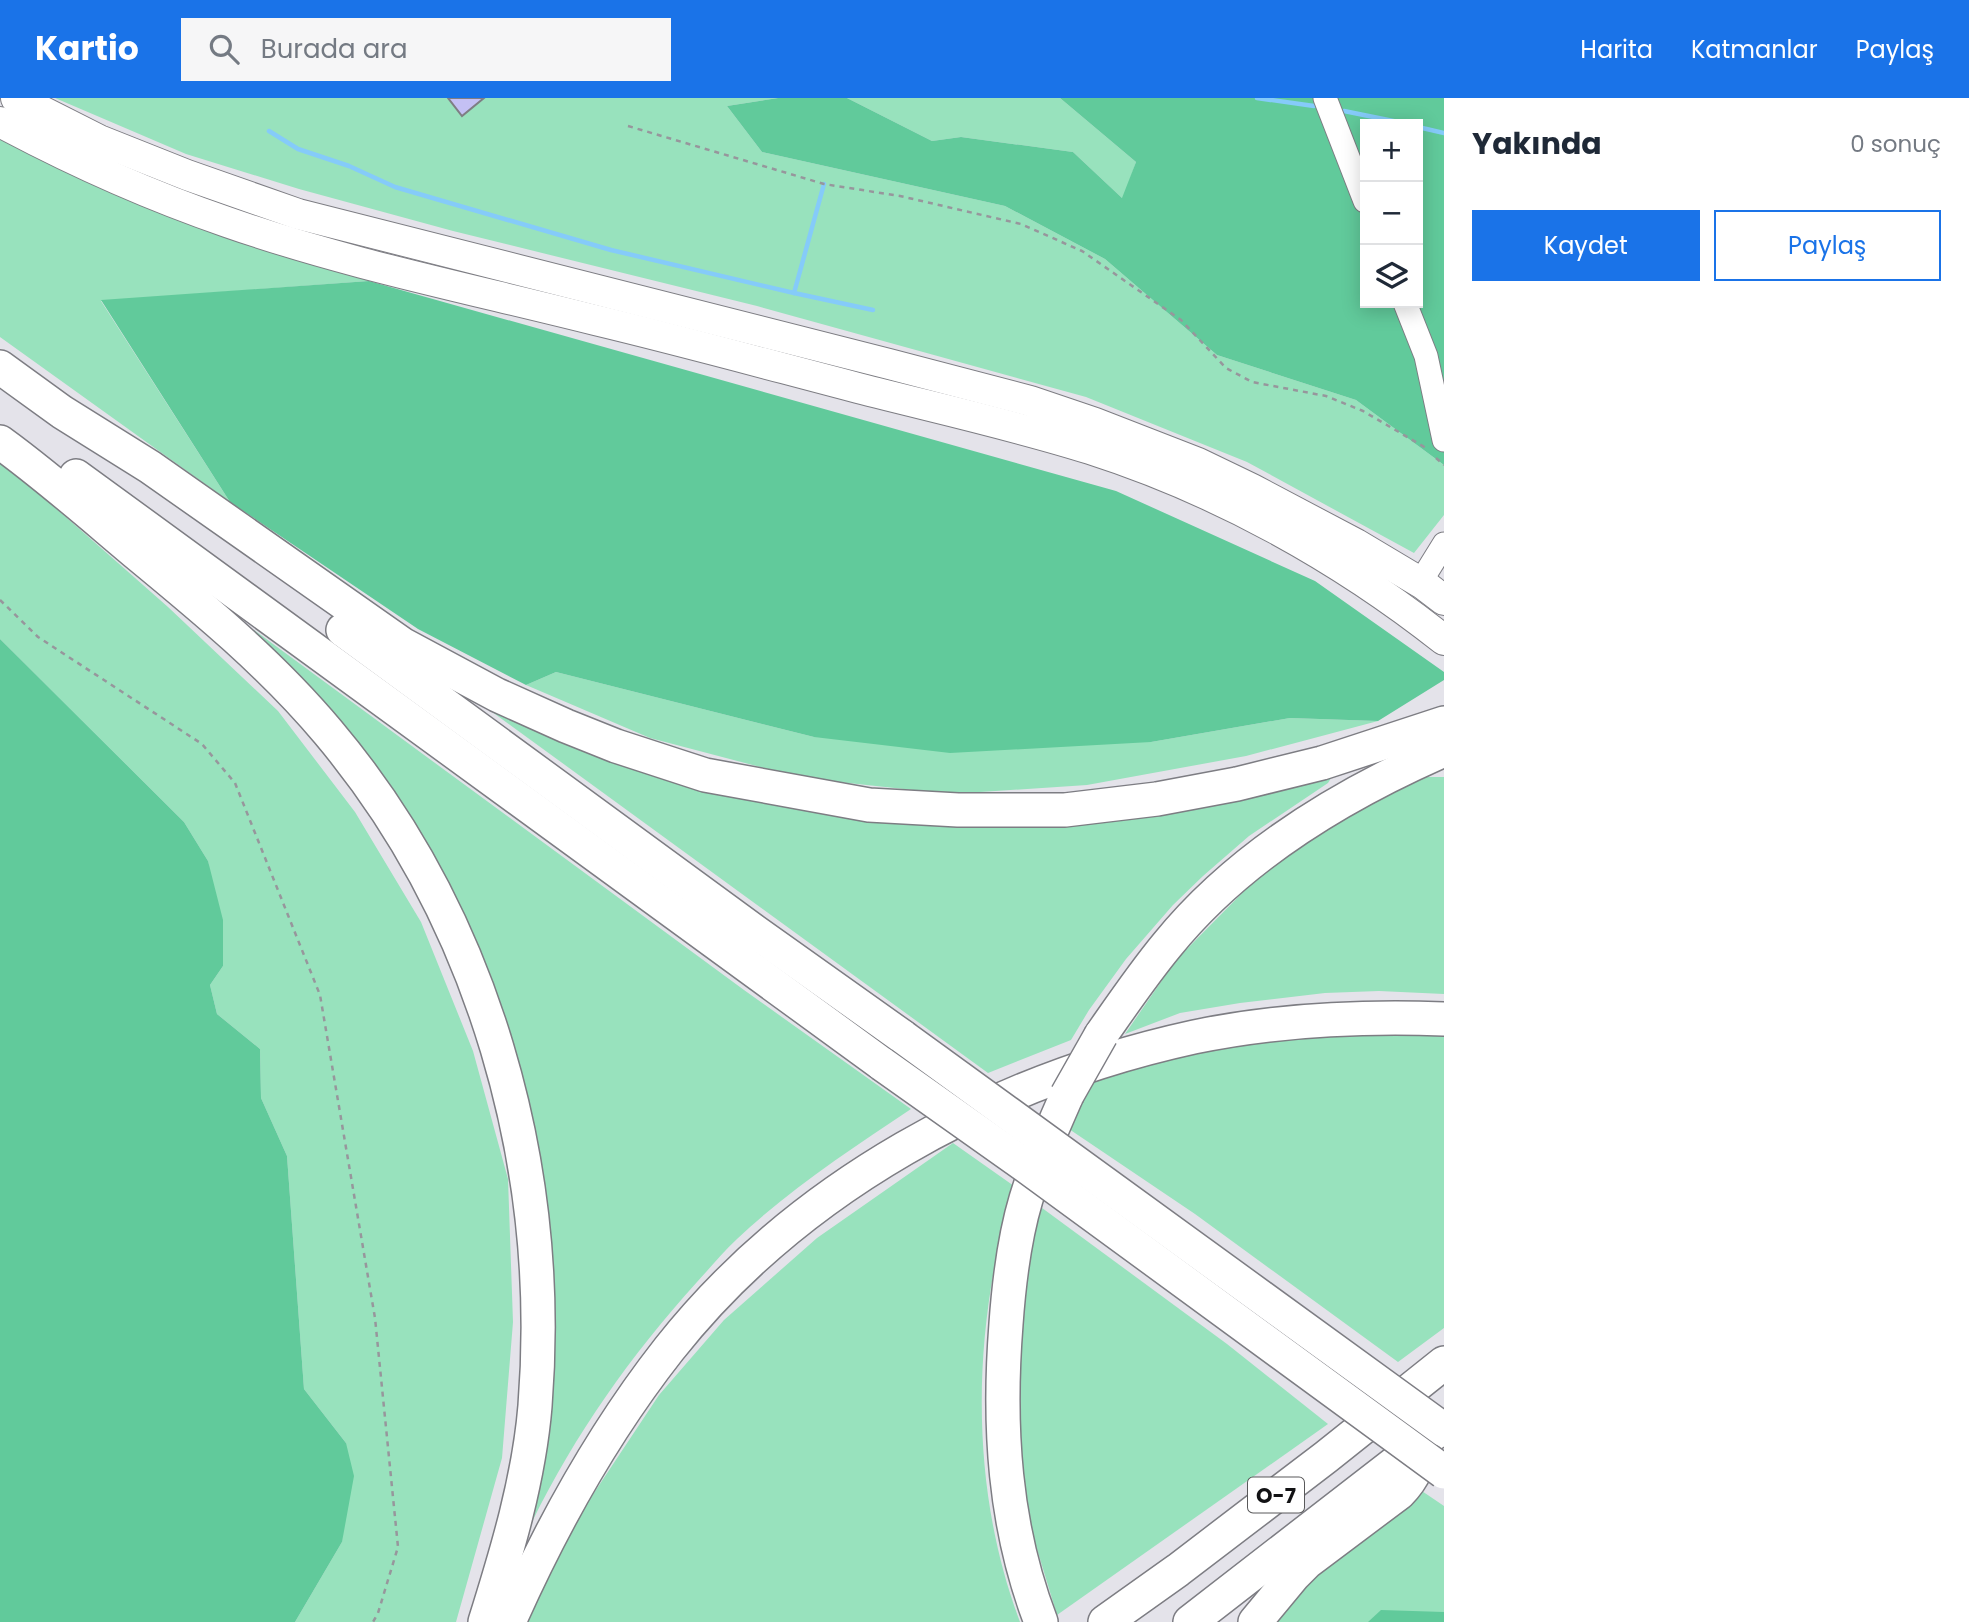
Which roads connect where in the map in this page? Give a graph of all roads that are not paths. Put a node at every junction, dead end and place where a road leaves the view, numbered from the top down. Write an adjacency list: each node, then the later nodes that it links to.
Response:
1 (16, 98): 12 (main road)
2 (1325, 98): 4 (street)
3 (0, 122): 13 (main road)
4 (1360, 188)
5 (1407, 308): 9 (street)
6 (0, 367): 7 (highway)
7 (62, 412): 15 (highway); 20 (highway, bridge)
8 (0, 421): 19 (highway, bridge)
9 (1444, 440)
10 (0, 442): 24 (highway)
11 (1444, 544): 12 (street)
12 (1437, 583): 13 (main road)
13 (1405, 609): 14 (main road)
14 (1444, 640)
15 (1444, 723)
16 (1444, 750): 23 (highway, bridge)
17 (1444, 1019): 25 (highway)
18 (1444, 1363): 26 (highway, O-7)
19 (1364, 1414): 21 (highway, bridge); 22 (highway, bridge)
20 (1437, 1432): 27 (highway, O-7); 28 (highway)
21 (1444, 1472)
22 (1444, 1488)
23 (1038, 1615)
24 (485, 1622)
25 (509, 1622)
26 (1105, 1622)
27 (1190, 1622)
28 (1255, 1622)

